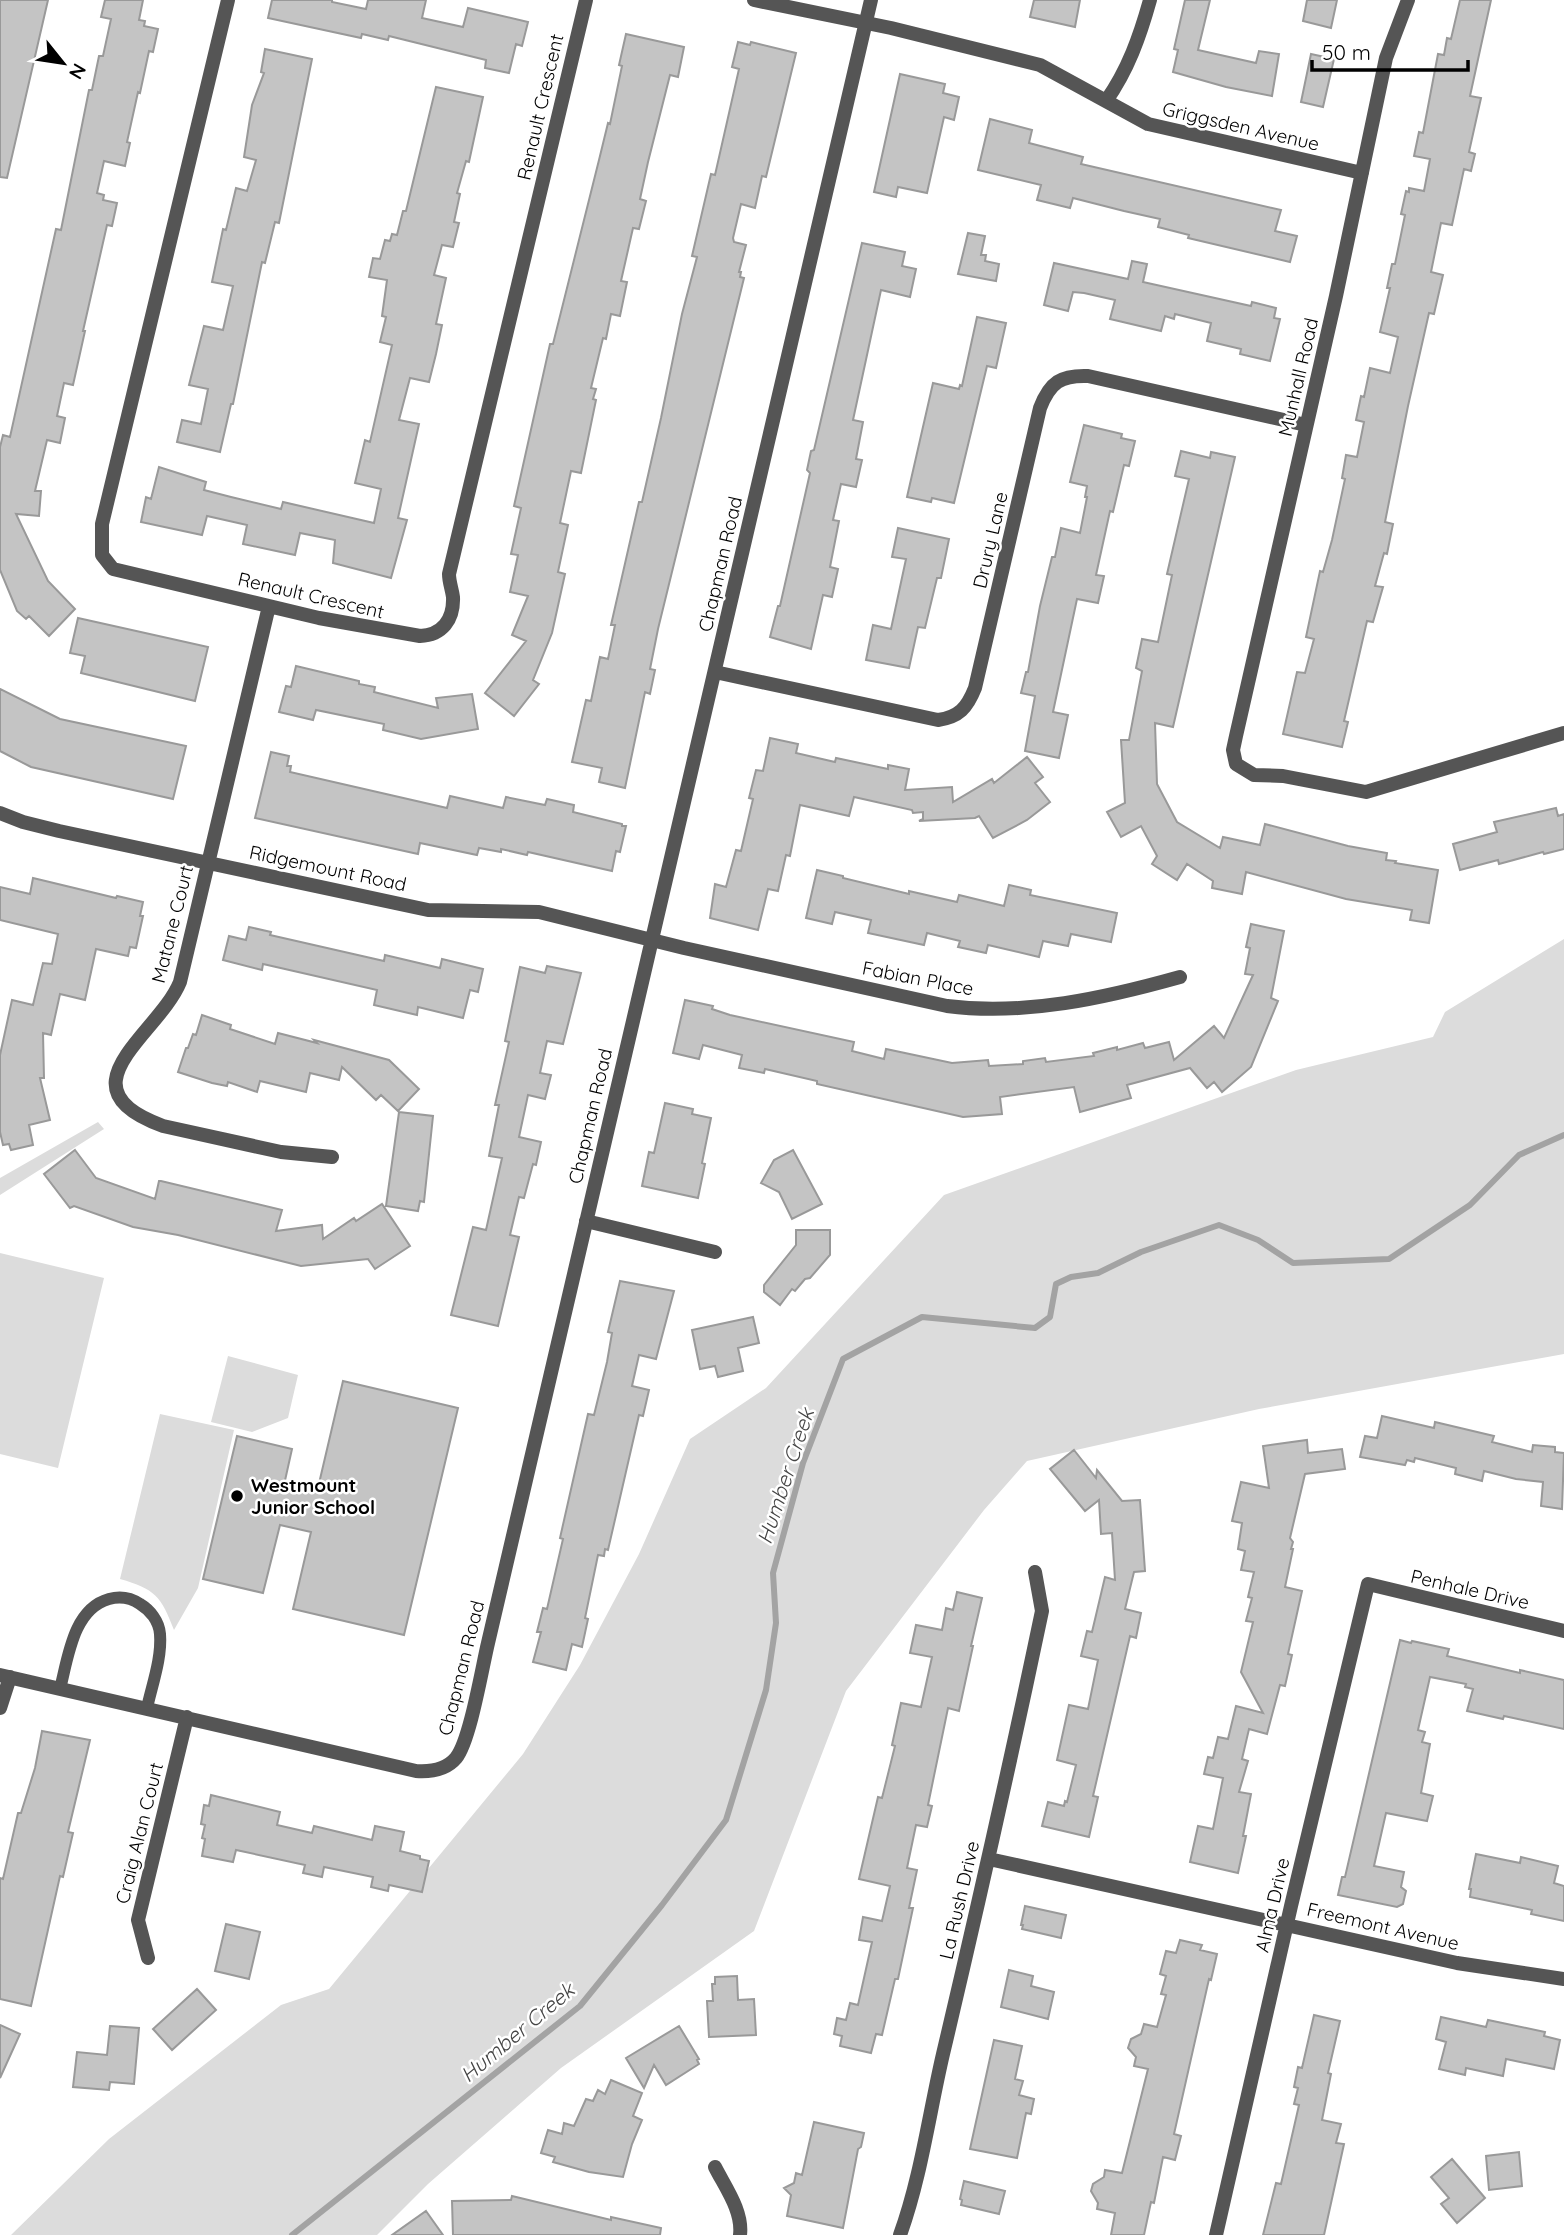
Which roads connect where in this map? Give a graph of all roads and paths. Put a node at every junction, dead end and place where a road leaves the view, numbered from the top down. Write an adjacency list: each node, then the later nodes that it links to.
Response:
1 (228, 0): 11 (street, Renault Crescent)
2 (586, 0): 11 (street, Renault Crescent)
3 (754, 0): 7 (street, Griggsden Avenue)
4 (871, 0): 7 (street, Chapman Road)
5 (1150, 0): 8 (street)
6 (1408, 0): 9 (street, Munhall Road)
7 (866, 23): 8 (street, Griggsden Avenue); 12 (street, Chapman Road)
8 (1107, 101): 9 (street, Griggsden Avenue)
9 (1363, 173): 10 (street, Munhall Road)
10 (1306, 425): 12 (street, Drury Lane); 13 (street, Munhall Road)
11 (269, 606): 15 (street, Matane Court)
12 (715, 672): 16 (street, Chapman Road)
13 (1564, 733)
14 (0, 813): 15 (street, Ridgemount Road)
15 (208, 862): 16 (street, Ridgemount Road); 18 (street, Matane Court)
16 (650, 939): 17 (street, Fabian Place); 19 (street, Chapman Road)
17 (1180, 977)
18 (332, 1157)
19 (586, 1221): 20 (street); 28 (street, Chapman Road)
20 (715, 1252)
21 (1035, 1572): 29 (street, La Rush Drive)
22 (1368, 1584): 23 (street, Penhale Drive); 30 (street, Alma Drive)
23 (1564, 1631)
24 (5, 1676): 25 (street, Chapman Road); 27 (street, Chapman Road)
25 (60, 1689): 26 (street, Chapman Road); 26 (lane)
26 (147, 1708): 28 (street, Chapman Road)
27 (0, 1709)
28 (187, 1717): 31 (street, Craig Alan Court)
29 (989, 1859): 30 (street, Freemont Avenue); 35 (street, La Rush Drive)
30 (1287, 1924): 32 (street, Freemont Avenue); 36 (street, Alma Drive)
31 (148, 1958)
32 (1564, 1979)
33 (715, 2167): 34 (street)
34 (740, 2235)
35 (900, 2235)
36 (1216, 2235)

